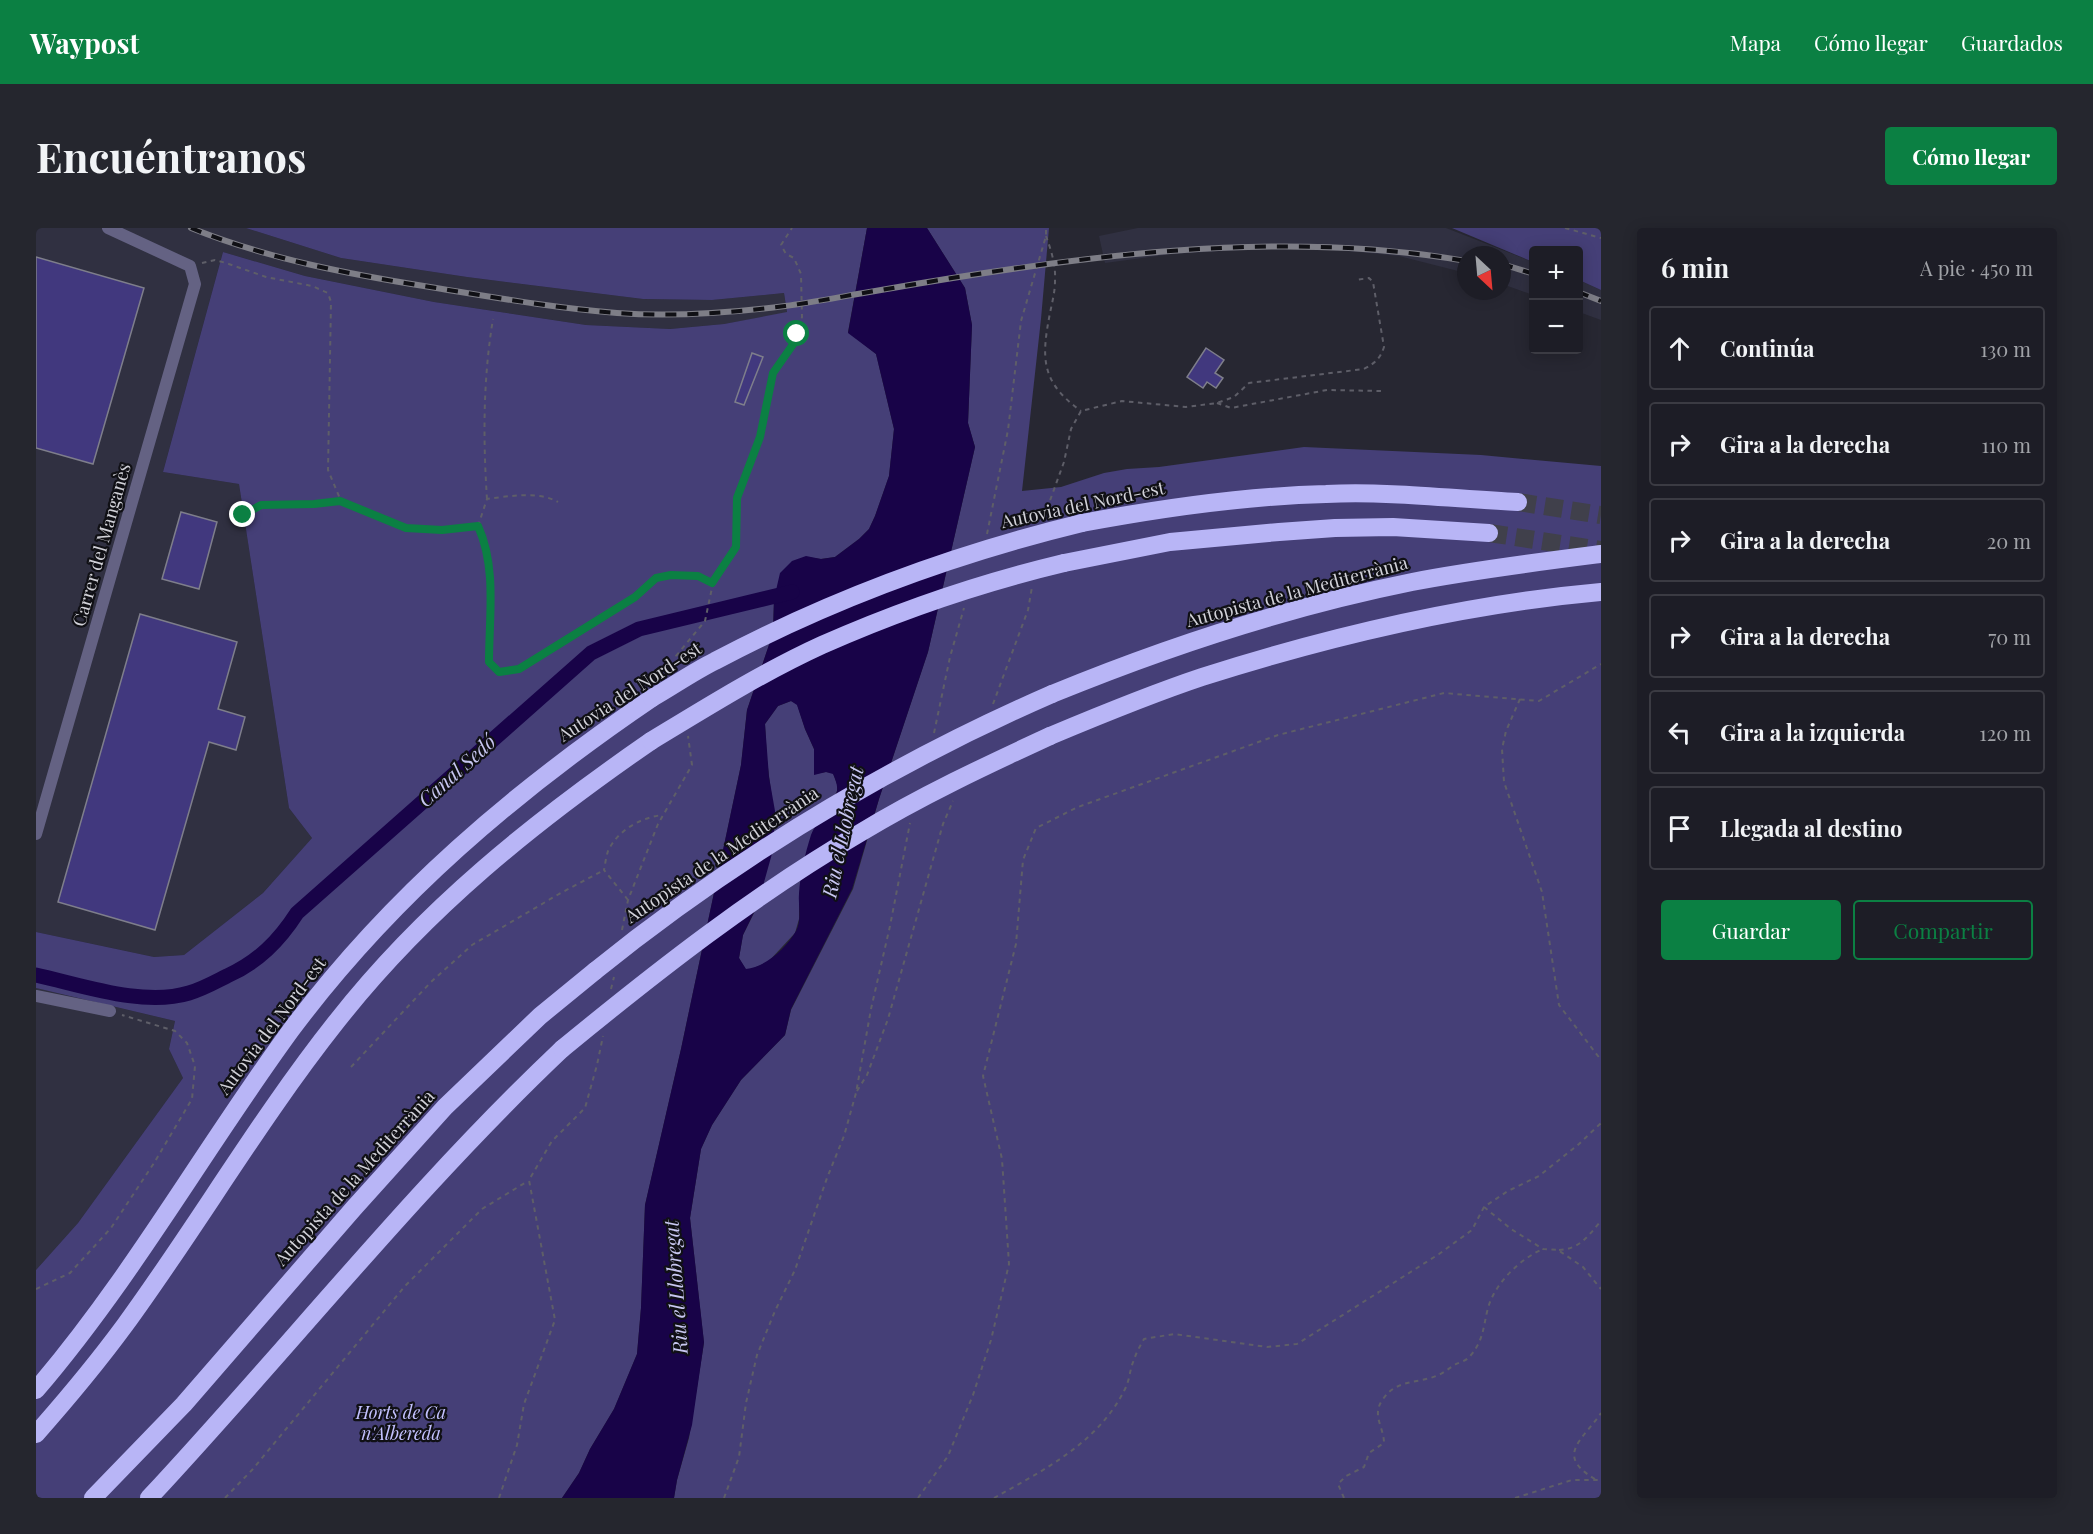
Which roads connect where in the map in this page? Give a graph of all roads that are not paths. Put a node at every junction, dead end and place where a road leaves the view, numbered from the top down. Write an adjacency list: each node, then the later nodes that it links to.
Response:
1 (108, 228): 6 (street, Carrer del Manganès)
2 (1518, 502): 9 (highway, Autovia del Nord-est, bridge)
3 (1489, 533): 10 (highway, bridge)
4 (1601, 554): 11 (highway, Autopista de la Mediterrània, bridge)
5 (1601, 592): 12 (highway, bridge)
6 (36, 834)
7 (36, 996): 8 (street)
8 (110, 1011)
9 (36, 1390)
10 (36, 1434)
11 (93, 1498)
12 (149, 1498)

